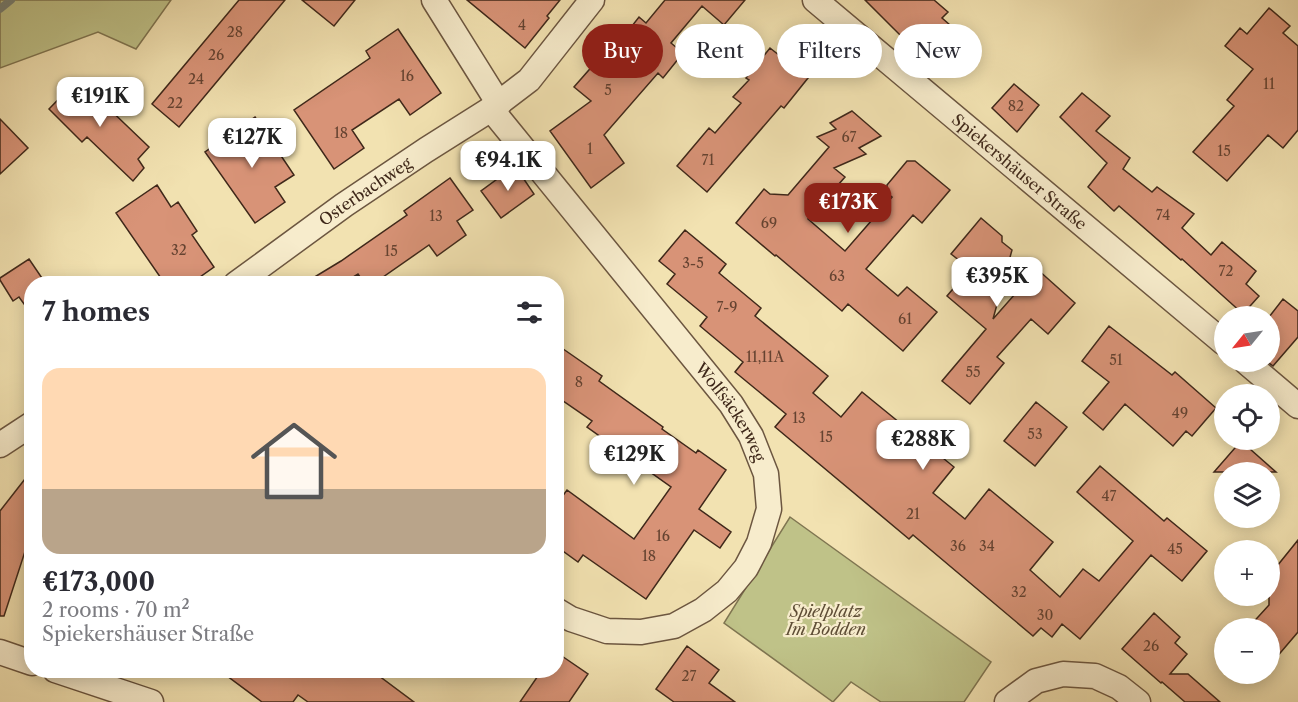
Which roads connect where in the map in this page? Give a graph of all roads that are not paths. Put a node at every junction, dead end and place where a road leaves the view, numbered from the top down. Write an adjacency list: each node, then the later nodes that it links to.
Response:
1 (434, 0): 4 (street)
2 (592, 0): 4 (street, Osterbachweg)
3 (815, 0): 6 (street, Spiekershäuser Straße)
4 (495, 106): 5 (street, Osterbachweg); 11 (street, Wolfsäckerweg)
5 (247, 276)
6 (1214, 335)
7 (1258, 372): 8 (street)
8 (1298, 406)
9 (24, 429): 10 (street)
10 (0, 445)
11 (564, 614)
12 (0, 652): 13 (street)
13 (24, 660)
14 (79, 678): 15 (street)
15 (151, 702)
16 (1007, 702): 17 (street)
17 (1138, 702)

